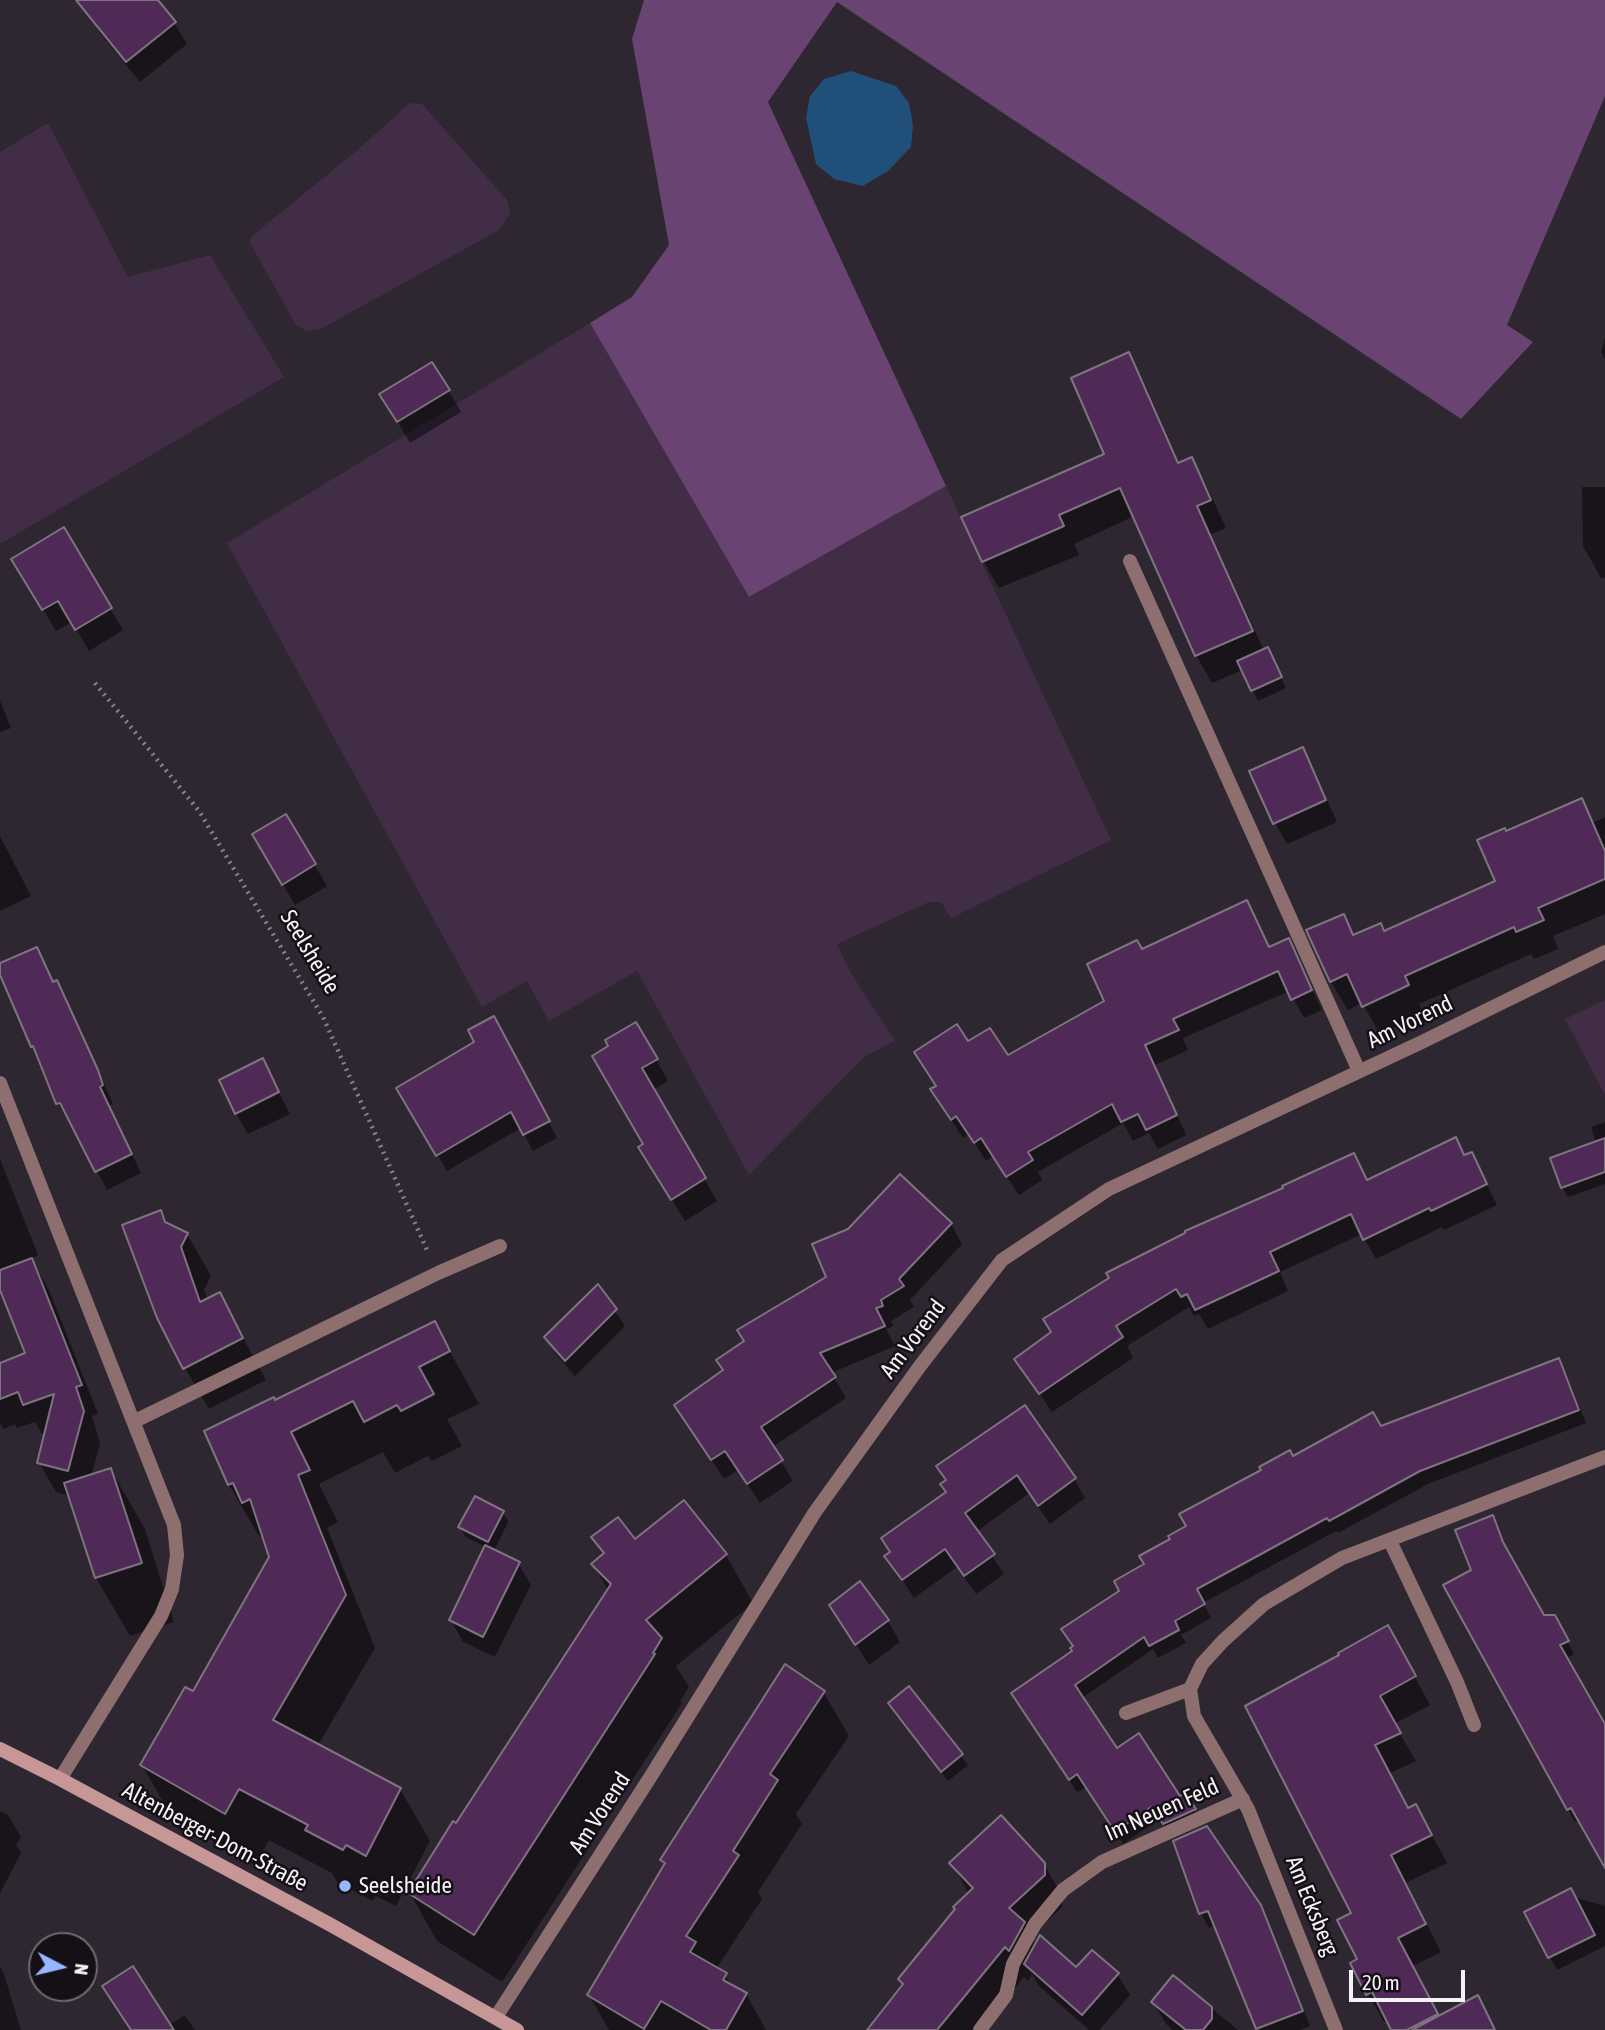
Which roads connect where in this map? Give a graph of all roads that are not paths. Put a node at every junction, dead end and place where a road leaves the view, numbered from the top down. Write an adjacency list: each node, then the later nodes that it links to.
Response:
1 (1130, 561): 3 (street)
2 (1605, 951): 3 (street, Am Vorend)
3 (1359, 1071): 15 (street, Am Vorend)
4 (0, 1083): 6 (street)
5 (500, 1246): 6 (street)
6 (135, 1421): 13 (street)
7 (1605, 1457): 8 (street)
8 (1390, 1541): 9 (street); 11 (street)
9 (1190, 1689): 10 (street); 14 (street, Im Neuen Feld)
10 (1126, 1713)
11 (1474, 1724)
12 (0, 1749): 13 (main road, Altenberger-Dom-Straße)
13 (60, 1779): 15 (main road, Altenberger-Dom-Straße)
14 (1243, 1800): 17 (street, Im Neuen Feld); 18 (street, Am Ecksberg)
15 (496, 2017): 16 (main road, Altenberger-Dom-Straße)
16 (517, 2030)
17 (981, 2030)
18 (1336, 2030)

